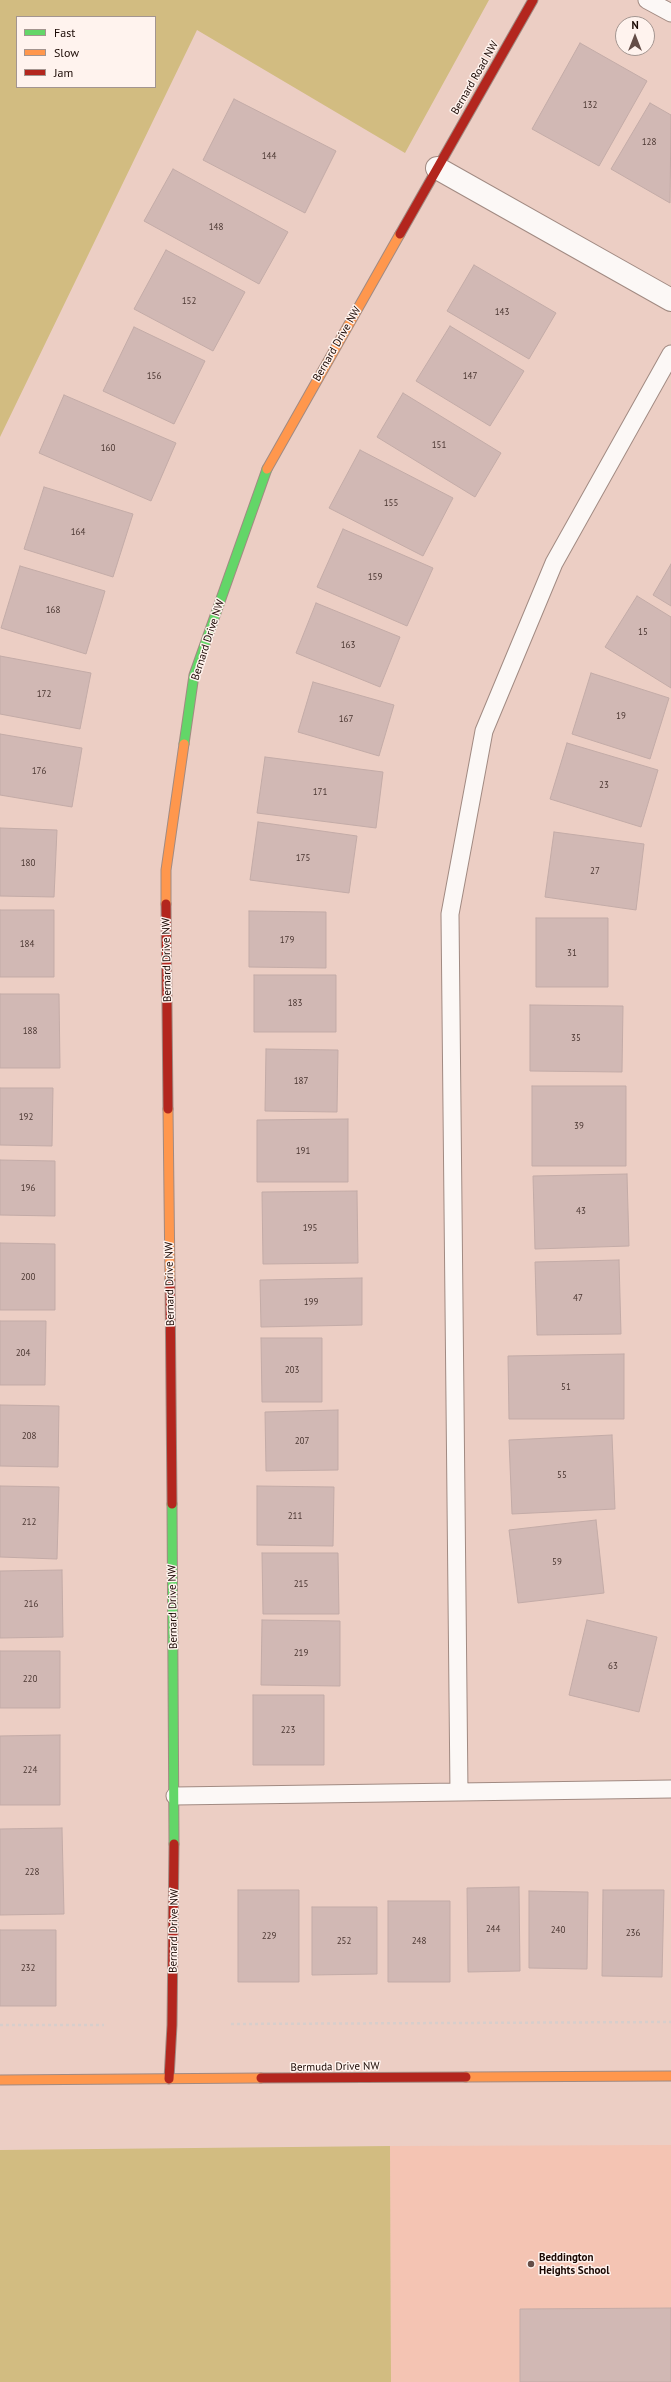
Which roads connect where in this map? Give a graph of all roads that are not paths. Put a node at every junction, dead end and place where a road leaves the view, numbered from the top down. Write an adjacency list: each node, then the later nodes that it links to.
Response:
1 (533, 0): 4 (street, Bernard Road NW)
2 (647, 0): 3 (lane)
3 (671, 13)
4 (437, 168): 5 (street); 9 (street, Bernard Drive NW)
5 (671, 300)
6 (671, 354): 8 (lane)
7 (671, 1789): 8 (lane)
8 (459, 1792): 9 (lane)
9 (175, 1796): 11 (street, Bernard Drive NW)
10 (671, 2076): 11 (street, Bermuda Drive NW)
11 (169, 2079): 12 (street, Bermuda Drive NW)
12 (0, 2080)

